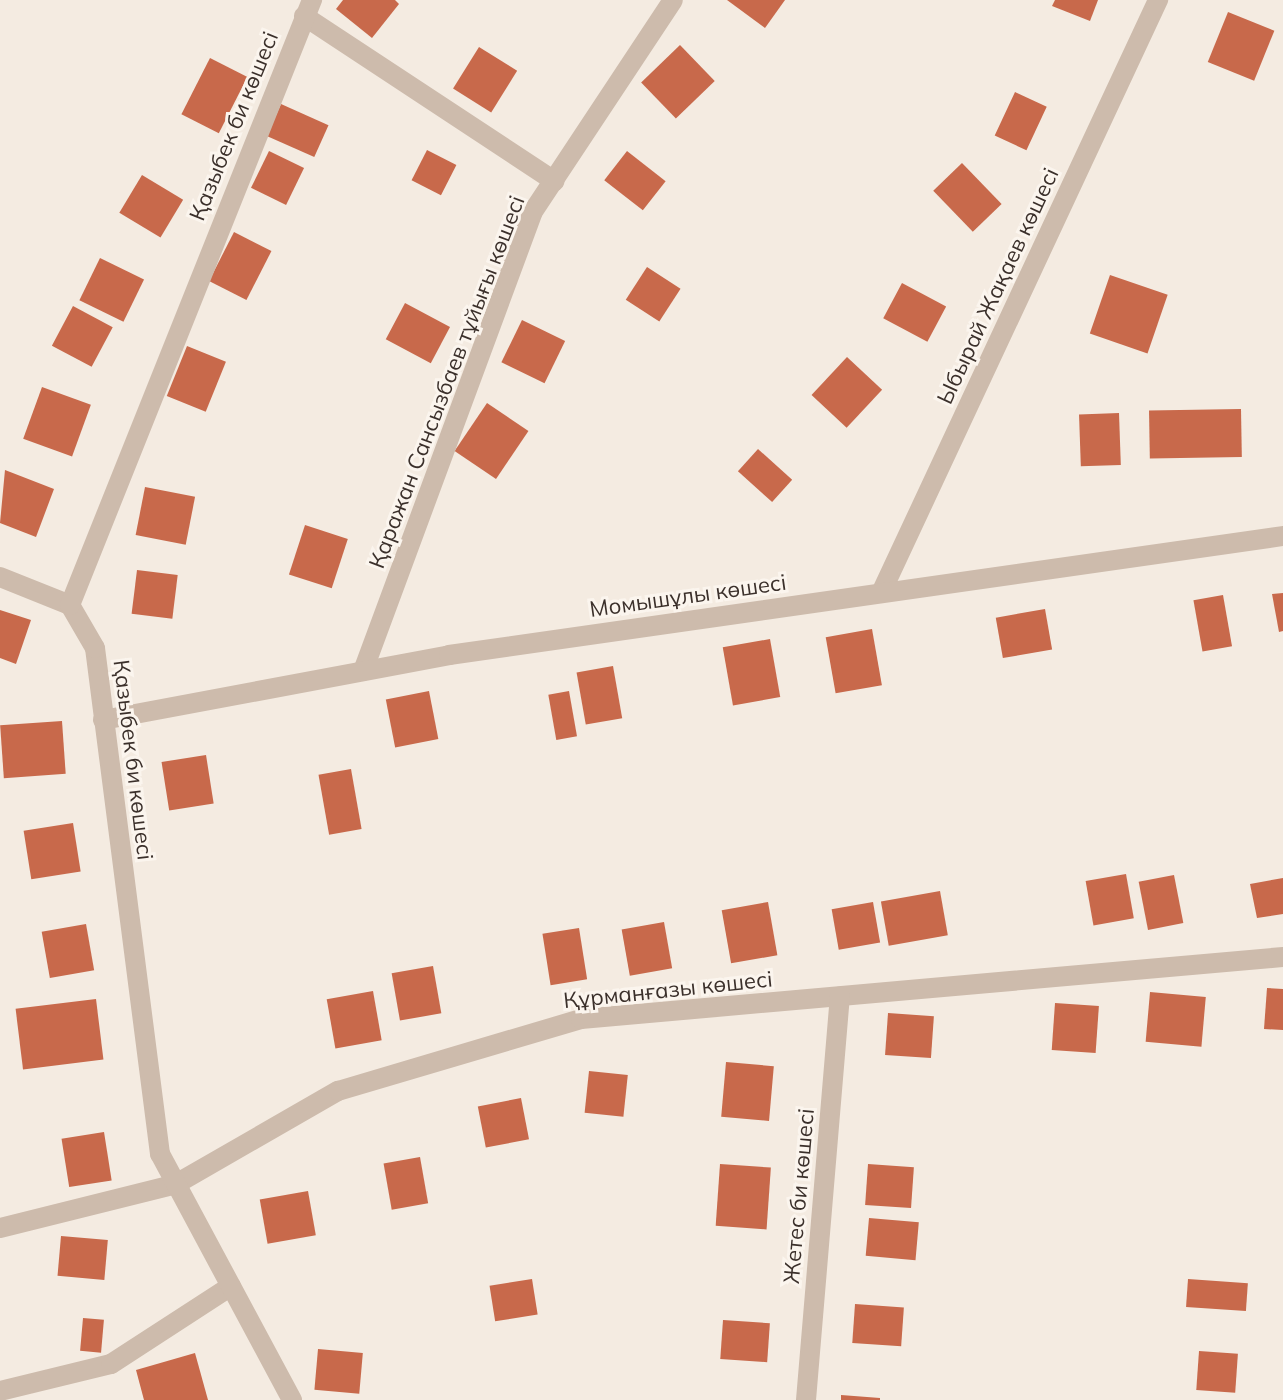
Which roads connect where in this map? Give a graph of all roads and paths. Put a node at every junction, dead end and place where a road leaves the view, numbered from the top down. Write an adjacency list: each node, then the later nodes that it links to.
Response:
1 (673, 0): 4 (street, Қаражан Сансызбаев тұйығы көшесі)
2 (1158, 0): 7 (street, Ыбырай Жақаев көшесі)
3 (308, 8): 4 (street); 8 (street, Қазыбек би көшесі)
4 (554, 181): 9 (street, Қаражан Сансызбаев тұйығы көшесі)
5 (1283, 536): 7 (street, Момышұлы көшесі)
6 (0, 577): 8 (street)
7 (881, 593): 9 (street, Момышұлы көшесі)
8 (70, 605): 10 (street, Қазыбек би көшесі)
9 (363, 671): 10 (street, Момышұлы көшесі)
10 (103, 720): 13 (street, Қазыбек би көшесі)
11 (1283, 957): 12 (street, Құрманғазы көшесі)
12 (840, 996): 13 (street, Құрманғазы көшесі); 18 (street, Жетес би көшесі)
13 (176, 1184): 14 (street, Құрманғазы көшесі); 15 (street, Қазыбек би көшесі)
14 (0, 1228)
15 (231, 1286): 16 (street); 17 (street, Қазыбек би көшесі)
16 (0, 1391)
17 (292, 1400)
18 (806, 1400)

